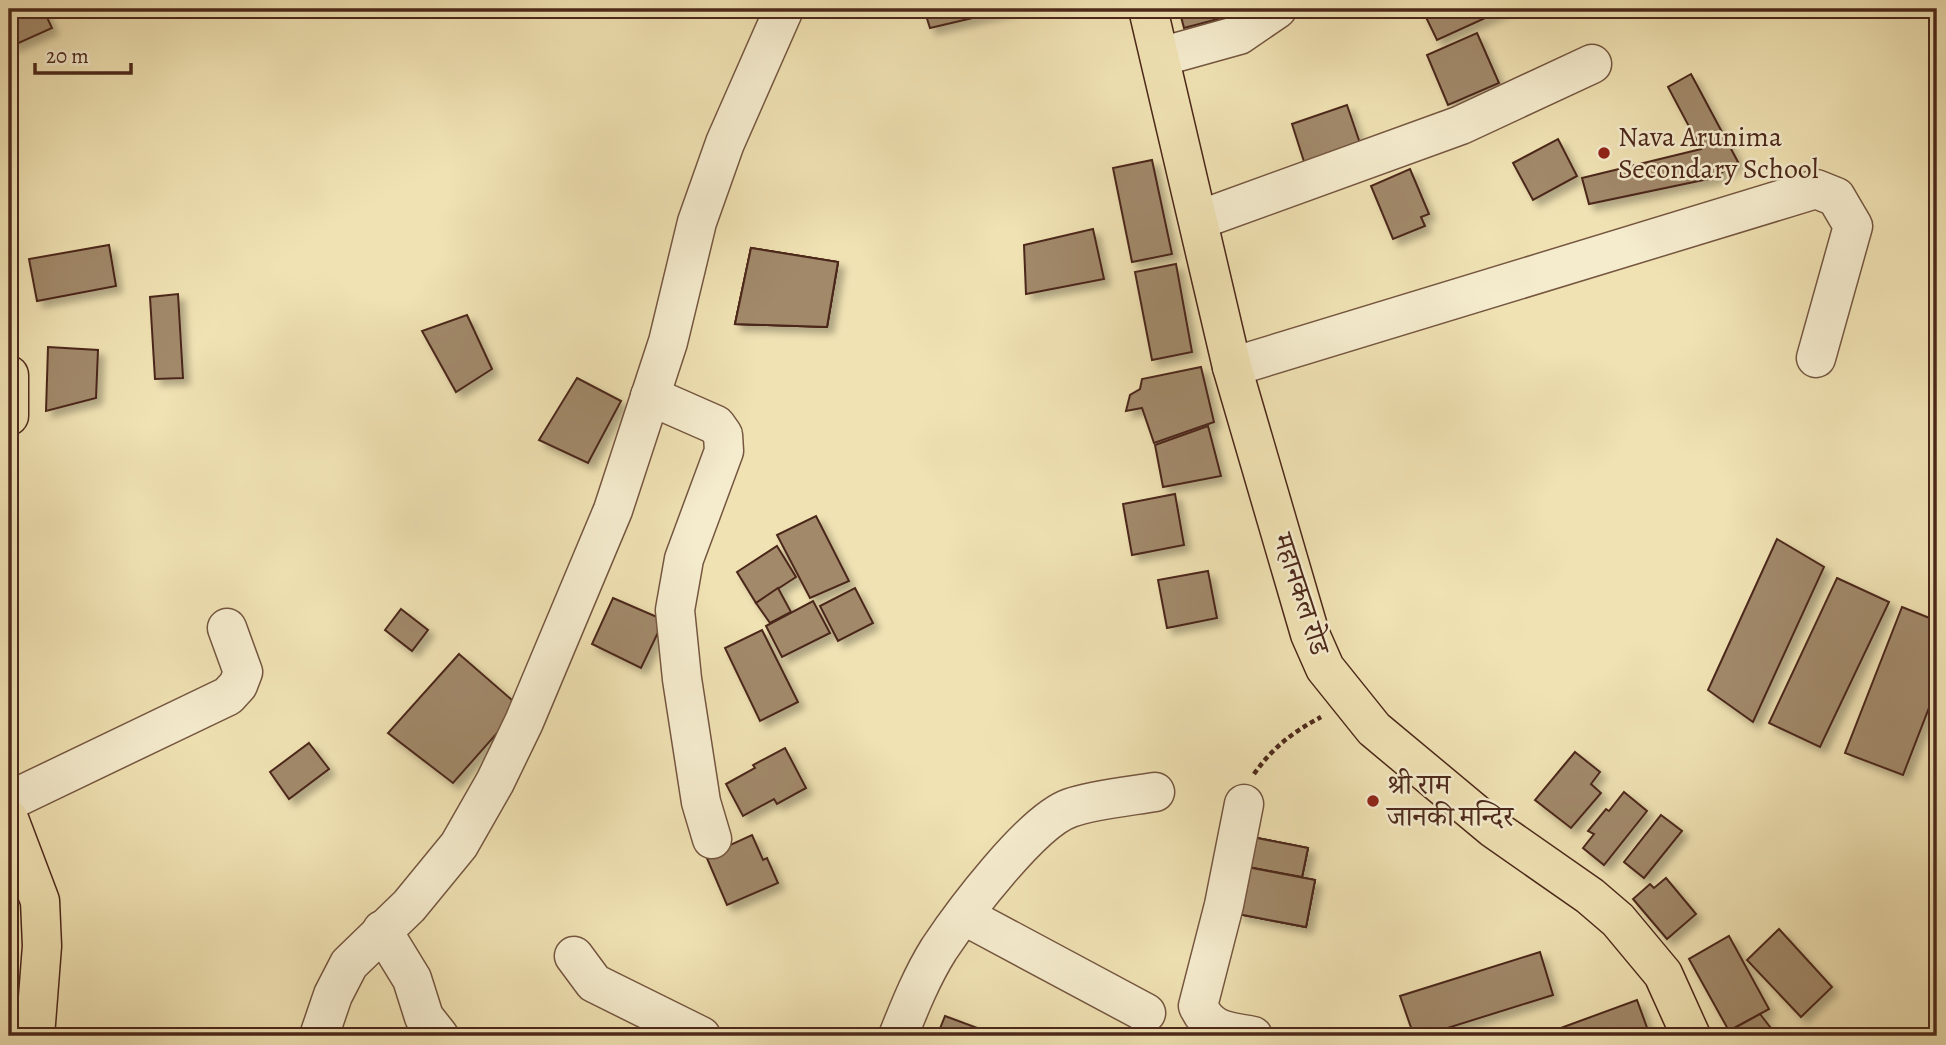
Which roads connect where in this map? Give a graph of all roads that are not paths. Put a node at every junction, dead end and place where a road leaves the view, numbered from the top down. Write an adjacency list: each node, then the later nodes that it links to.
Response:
1 (785, 9): 10 (street)
2 (1149, 9): 4 (main road, महानकल रोड)
3 (1277, 9): 4 (street)
4 (1160, 57): 6 (main road, महानकल रोड)
5 (1592, 64): 6 (street)
6 (1199, 220): 8 (main road, महानकल रोड)
7 (1816, 358): 8 (street)
8 (1232, 367): 28 (main road, महानकल रोड)
9 (9, 375): 11 (main road)
10 (650, 396): 17 (street); 19 (street)
11 (9, 416)
12 (227, 628): 14 (street)
13 (1155, 792): 18 (street)
14 (9, 801)
15 (1244, 804): 27 (street)
16 (9, 819): 22 (main road)
17 (712, 839)
18 (965, 914): 21 (street); 26 (street)
19 (382, 930): 23 (street); 24 (street)
20 (574, 957): 25 (street)
21 (1146, 1013)
22 (35, 1036)
23 (319, 1036)
24 (439, 1036)
25 (701, 1036)
26 (898, 1036)
27 (1253, 1036)
28 (1691, 1036)

